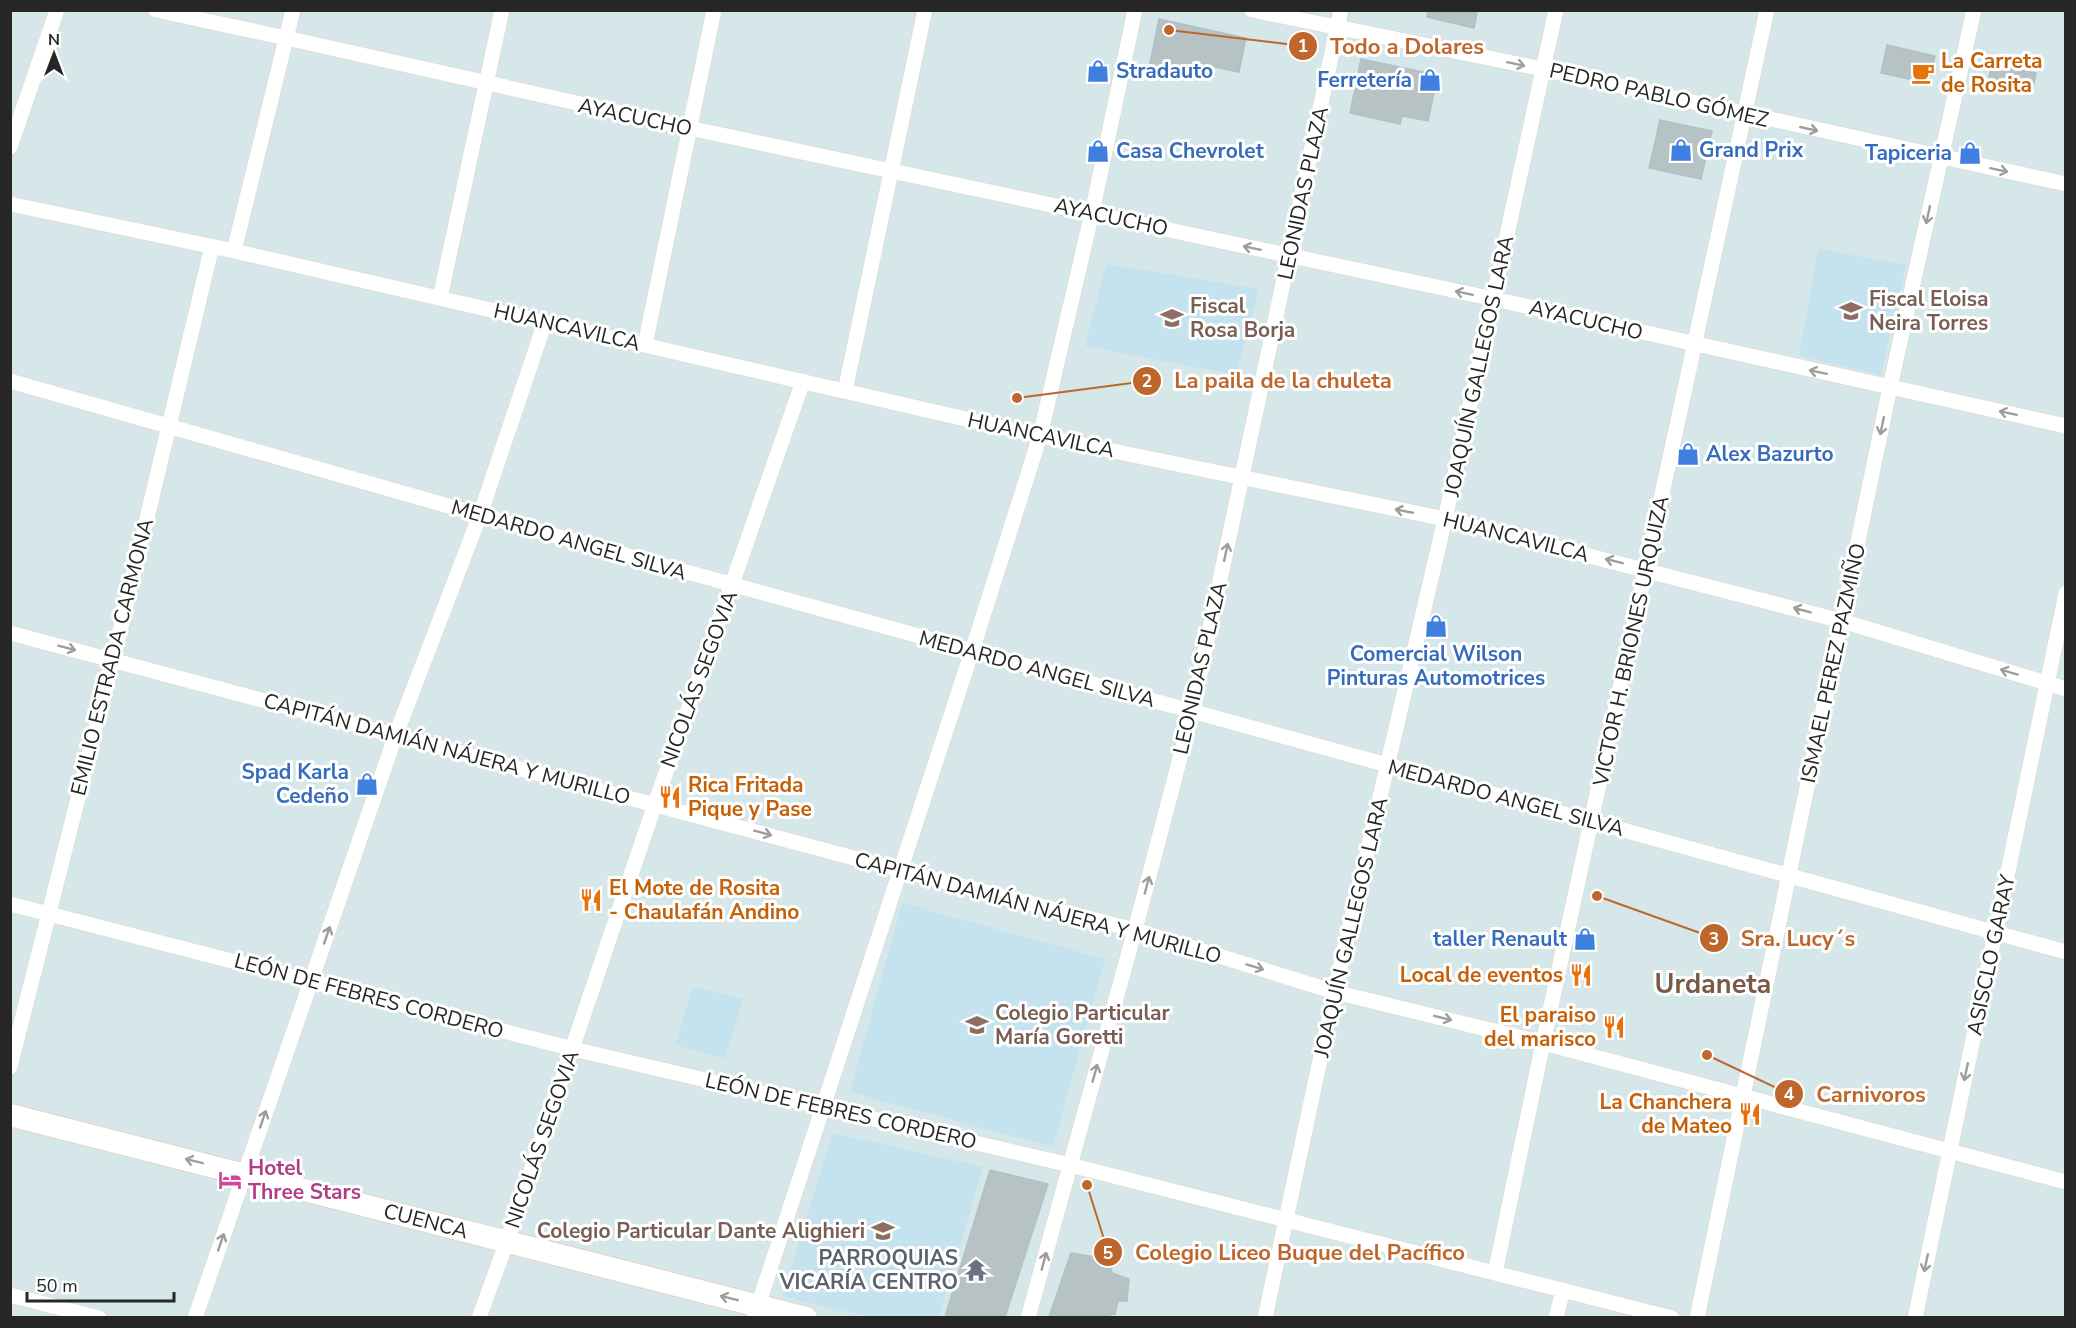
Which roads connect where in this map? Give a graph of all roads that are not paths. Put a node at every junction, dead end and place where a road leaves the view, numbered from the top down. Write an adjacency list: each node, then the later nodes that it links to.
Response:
1 (57, 10): 19 (street)
2 (156, 10): 14 (street, AYACUCHO)
3 (292, 10): 14 (street)
4 (502, 10): 16 (street)
5 (714, 10): 18 (street)
6 (925, 10): 21 (street)
7 (1135, 10): 24 (street)
8 (1252, 10): 13 (street, PEDRO PABLO GÓMEZ)
9 (1341, 10): 13 (street, LEONIDAS PLAZA)
10 (1556, 10): 15 (street, JOAQUÍN GALLEGOS LARA)
11 (1767, 10): 17 (street, VICTOR H. BRIONES URQUIZA)
12 (1974, 10): 20 (street, ISMAEL PEREZ PAZMIÑO)
13 (1337, 27): 15 (street, PEDRO PABLO GÓMEZ, one-way to 15); 27 (street, LEONIDAS PLAZA)
14 (286, 38): 16 (street, AYACUCHO); 26 (street)
15 (1543, 69): 17 (street, PEDRO PABLO GÓMEZ); 29 (street, JOAQUÍN GALLEGOS LARA)
16 (486, 83): 18 (street, AYACUCHO); 28 (street)
17 (1744, 114): 20 (street, PEDRO PABLO GÓMEZ, one-way to 20); 32 (street, VICTOR H. BRIONES URQUIZA)
18 (688, 129): 21 (street, AYACUCHO); 31 (street)
19 (10, 147)
20 (1940, 158): 22 (street, PEDRO PABLO GÓMEZ, one-way to 22); 35 (street, ISMAEL PEREZ PAZMIÑO, one-way to 35)
21 (891, 172): 24 (street, AYACUCHO); 36 (street)
22 (2066, 184)
23 (10, 204): 25 (street, HUANCAVILCA)
24 (1092, 213): 27 (street, AYACUCHO, one-way to 24); 39 (street)
25 (212, 246): 26 (street, HUANCAVILCA); 37 (street, EMILIO ESTRADA CARMONA)
26 (234, 250): 28 (street, HUANCAVILCA)
27 (1290, 256): 29 (street, AYACUCHO, one-way to 27); 40 (street, LEONIDAS PLAZA)
28 (440, 298): 30 (street, HUANCAVILCA)
29 (1494, 299): 32 (street, AYACUCHO); 42 (street, JOAQUÍN GALLEGOS LARA)
30 (545, 322): 31 (street, HUANCAVILCA); 41 (street)
31 (645, 345): 34 (street, HUANCAVILCA)
32 (1695, 345): 35 (street, AYACUCHO, one-way to 32); 43 (street, VICTOR H. BRIONES URQUIZA)
33 (10, 381): 37 (street, MEDARDO ANGEL SILVA)
34 (803, 381): 36 (street, HUANCAVILCA); 44 (street, NICOLÁS SEGOVIA)
35 (1890, 387): 38 (street, AYACUCHO, one-way to 35); 46 (street, ISMAEL PEREZ PAZMIÑO, one-way to 46)
36 (845, 391): 39 (street, HUANCAVILCA)
37 (168, 425): 41 (street, MEDARDO ANGEL SILVA); 49 (street, EMILIO ESTRADA CARMONA)
38 (2066, 426)
39 (1040, 436): 40 (street, HUANCAVILCA); 48 (street)
40 (1242, 478): 42 (street, HUANCAVILCA, one-way to 40); 52 (street, LEONIDAS PLAZA, one-way to 40)
41 (480, 515): 44 (street, MEDARDO ANGEL SILVA); 53 (street)
42 (1445, 519): 43 (street, HUANCAVILCA, one-way to 42); 54 (street, JOAQUÍN GALLEGOS LARA)
43 (1646, 569): 46 (street, HUANCAVILCA, one-way to 43); 56 (street, VICTOR H. BRIONES URQUIZA)
44 (733, 585): 48 (street, MEDARDO ANGEL SILVA); 55 (street, NICOLÁS SEGOVIA)
45 (2066, 593): 50 (street, ASISCLO GARAY)
46 (1842, 621): 50 (street, HUANCAVILCA, one-way to 46); 58 (street, ISMAEL PEREZ PAZMIÑO)
47 (10, 633): 49 (street, CAPITÁN DAMIÁN NÁJERA Y MURILLO, one-way to 49)
48 (972, 651): 52 (street, MEDARDO ANGEL SILVA); 57 (street)
49 (112, 660): 53 (street, CAPITÁN DAMIÁN NÁJERA Y MURILLO); 60 (street, EMILIO ESTRADA CARMONA)
50 (2046, 683): 51 (street, HUANCAVILCA); 62 (street, ASISCLO GARAY)
51 (2066, 689)
52 (1192, 712): 54 (street, MEDARDO ANGEL SILVA); 61 (street, LEONIDAS PLAZA, one-way to 52)
53 (395, 737): 55 (street, CAPITÁN DAMIÁN NÁJERA Y MURILLO); 64 (street, one-way to 53)
54 (1388, 766): 56 (street, MEDARDO ANGEL SILVA); 65 (street, JOAQUÍN GALLEGOS LARA)
55 (655, 804): 57 (street, CAPITÁN DAMIÁN NÁJERA Y MURILLO, one-way to 57); 67 (street, NICOLÁS SEGOVIA)
56 (1592, 822): 58 (street, MEDARDO ANGEL SILVA); 66 (street, VICTOR H. BRIONES URQUIZA)
57 (899, 870): 61 (street, CAPITÁN DAMIÁN NÁJERA Y MURILLO); 70 (street)
58 (1788, 876): 62 (street, MEDARDO ANGEL SILVA); 69 (street, ISMAEL PEREZ PAZMIÑO)
59 (10, 904): 60 (street, LEÓN DE FEBRES CORDERO)
60 (50, 913): 64 (street, LEÓN DE FEBRES CORDERO); 68 (street, EMILIO ESTRADA CARMONA)
61 (1135, 930): 65 (street, CAPITÁN DAMIÁN NÁJERA Y MURILLO, one-way to 65); 73 (street, LEONIDAS PLAZA, one-way to 61)
62 (1995, 933): 63 (street, MEDARDO ANGEL SILVA); 72 (street, ASISCLO GARAY, one-way to 72)
63 (2066, 952)
64 (311, 981): 67 (street, LEÓN DE FEBRES CORDERO); 74 (street, one-way to 64)
65 (1335, 992): 66 (street, CAPITÁN DAMIÁN NÁJERA Y MURILLO, one-way to 66); 76 (street, JOAQUÍN GALLEGOS LARA)
66 (1543, 1043): 69 (street, CAPITÁN DAMIÁN NÁJERA Y MURILLO); 78 (street, VICTOR H. BRIONES URQUIZA)
67 (573, 1049): 70 (street, LEÓN DE FEBRES CORDERO); 77 (street, NICOLÁS SEGOVIA)
68 (10, 1067)
69 (1742, 1096): 72 (street, CAPITÁN DAMIÁN NÁJERA Y MURILLO); 90 (street, ISMAEL PEREZ PAZMIÑO)
70 (823, 1107): 73 (street, LEÓN DE FEBRES CORDERO); 81 (street)
71 (10, 1115): 74 (main road, CUENCA, one-way to 71)
72 (1950, 1150): 75 (street, CAPITÁN DAMIÁN NÁJERA Y MURILLO); 91 (street, ASISCLO GARAY, one-way to 91)
73 (1070, 1165): 76 (street, LEÓN DE FEBRES CORDERO); 86 (street, LEONIDAS PLAZA, one-way to 73)
74 (244, 1174): 77 (main road, CUENCA); 83 (street, one-way to 74)
75 (2066, 1182)
76 (1287, 1220): 78 (street, LEÓN DE FEBRES CORDERO); 87 (street, JOAQUÍN GALLEGOS LARA)
77 (507, 1241): 81 (main road, CUENCA, one-way to 77); 84 (street, NICOLÁS SEGOVIA)
78 (1495, 1273): 79 (street, LEÓN DE FEBRES CORDERO)
79 (1563, 1290): 88 (street); 89 (street, LEÓN DE FEBRES CORDERO)
80 (10, 1295): 82 (street)
81 (756, 1311): 85 (main road, CUENCA)
82 (99, 1317)
83 (195, 1317)
84 (479, 1317)
85 (806, 1317)
86 (1028, 1317)
87 (1265, 1317)
88 (1556, 1317)
89 (1672, 1317)
90 (1697, 1317)
91 (1915, 1317)

